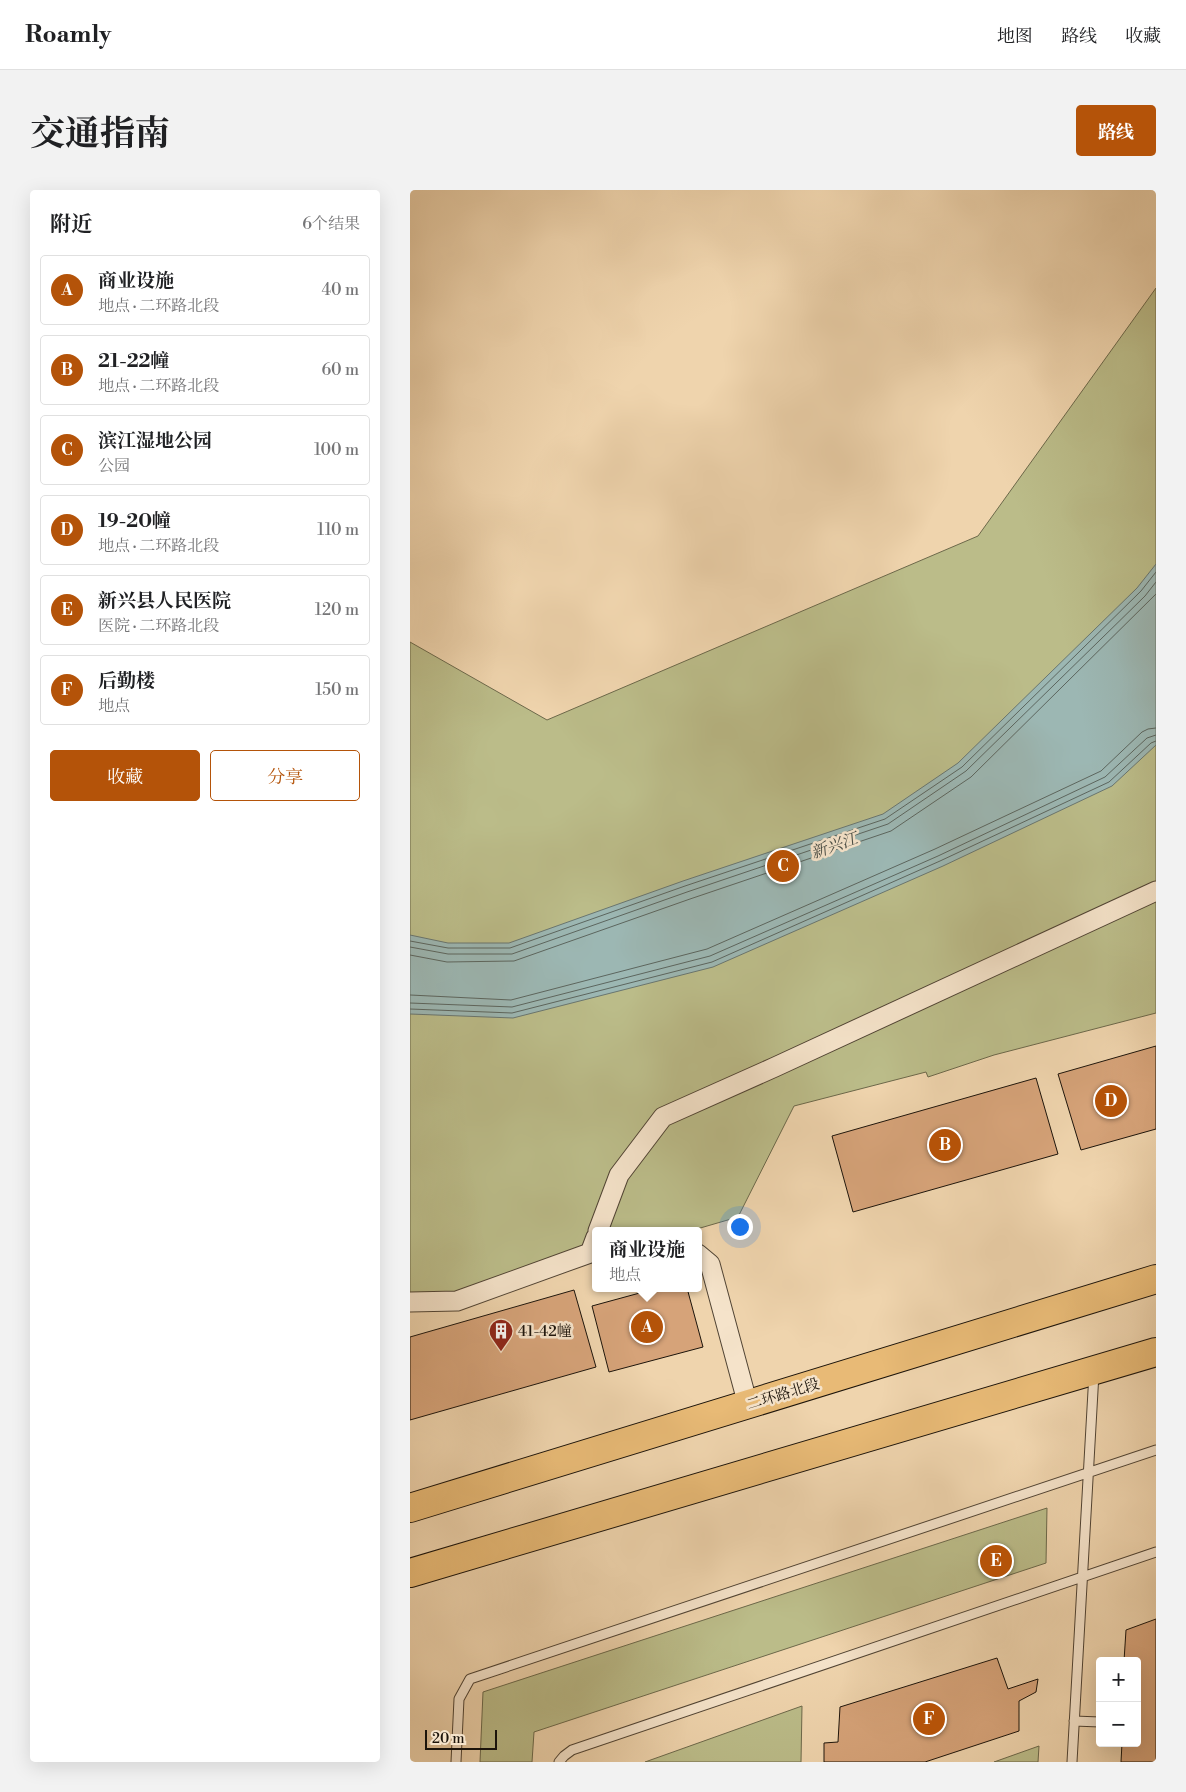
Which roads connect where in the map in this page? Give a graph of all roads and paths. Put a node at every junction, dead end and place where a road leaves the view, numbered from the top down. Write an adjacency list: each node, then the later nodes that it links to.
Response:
1 (1156, 891): 2 (street)
2 (600, 1227)
3 (592, 1249): 6 (street)
4 (702, 1257): 9 (street)
5 (1156, 1278): 9 (main road, 二环路北段)
6 (410, 1302)
7 (1156, 1352): 8 (main road)
8 (1094, 1371): 11 (lane); 14 (main road)
9 (748, 1405): 12 (main road, 二环路北段)
10 (1156, 1450): 11 (lane)
11 (1087, 1474): 15 (lane); 18 (lane)
12 (410, 1508)
13 (1156, 1552): 15 (lane)
14 (410, 1573)
15 (1081, 1577): 16 (lane); 19 (lane)
16 (1074, 1721): 17 (lane); 20 (lane)
17 (1096, 1722)
18 (456, 1762)
19 (559, 1762)
20 (1072, 1762)

